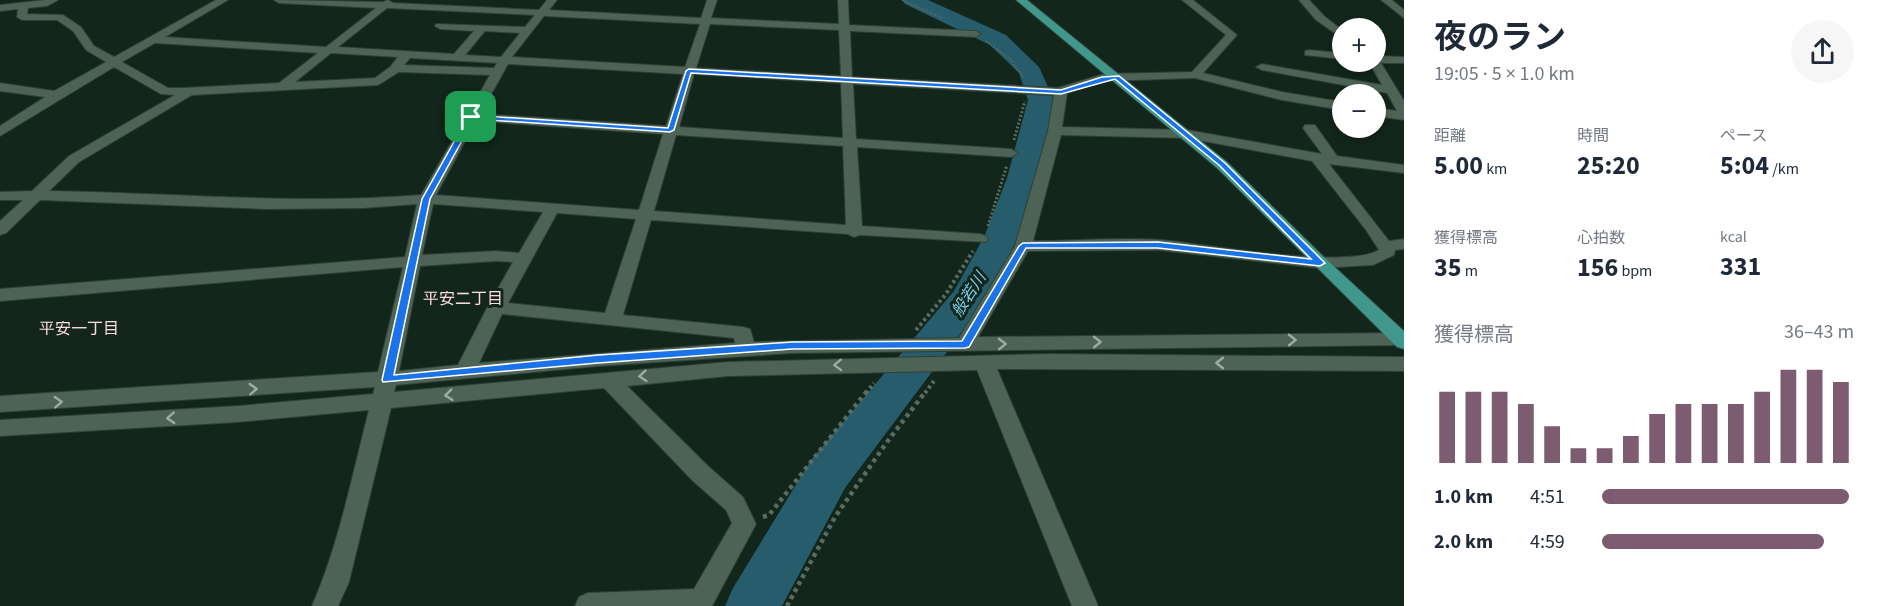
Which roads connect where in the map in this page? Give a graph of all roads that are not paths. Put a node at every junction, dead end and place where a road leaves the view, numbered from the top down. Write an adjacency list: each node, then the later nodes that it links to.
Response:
1 (54, 0): 12 (street)
2 (223, 0): 23 (street)
3 (279, 0): 11 (street)
4 (552, 0): 14 (street)
5 (712, 0): 16 (street)
6 (843, 0): 20 (street)
7 (1021, 0): 39 (main road)
8 (1187, 0): 38 (street)
9 (1304, 0): 18 (street)
10 (1386, 0): 15 (street)
11 (388, 3): 14 (street); 24 (street)
12 (19, 4): 13 (street); 32 (street)
13 (0, 8)
14 (542, 14): 16 (street); 21 (street)
15 (1404, 15)
16 (705, 21): 20 (street); 35 (street)
17 (440, 26): 19 (street)
18 (1332, 27)
19 (482, 28): 21 (street); 28 (street)
20 (844, 28): 22 (street); 40 (street)
21 (527, 30): 29 (street)
22 (976, 34)
23 (153, 40): 24 (street); 32 (street)
24 (326, 50): 26 (street); 42 (street)
25 (1309, 53): 27 (street)
26 (406, 54): 28 (street); 34 (street)
27 (1332, 55)
28 (457, 57): 29 (street)
29 (505, 60): 35 (street); 36 (street)
30 (1386, 60): 31 (street)
31 (1404, 60)
32 (114, 62): 43 (street); 46 (street)
33 (1262, 67): 45 (street)
34 (395, 68): 36 (street); 42 (street)
35 (689, 71): 40 (street); 52 (street)
36 (498, 72): 50 (street)
37 (1382, 72): 45 (street)
38 (1195, 75): 39 (street); 47 (street)
39 (1116, 77): 44 (street); 55 (main road)
40 (847, 80): 44 (street); 56 (street)
41 (0, 87): 46 (street)
42 (280, 88): 43 (street)
43 (189, 92): 60 (street)
44 (1061, 92): 53 (street)
45 (1395, 92): 49 (street)
46 (56, 95): 54 (street)
47 (1332, 104)
48 (1386, 113): 49 (street)
49 (1404, 114)
50 (471, 117): 52 (street); 62 (street)
51 (1311, 128): 58 (street)
52 (670, 130): 56 (street); 64 (street)
53 (1055, 131): 55 (street); 69 (street)
54 (0, 132)
55 (1187, 134): 58 (street); 73 (main road)
56 (849, 140): 57 (street); 66 (street)
57 (1011, 153)
58 (1325, 159): 59 (street); 70 (street)
59 (1404, 169)
60 (36, 194): 61 (street); 62 (street); 65 (street)
61 (0, 196)
62 (426, 199): 63 (street); 72 (street)
63 (552, 209): 64 (street); 71 (street)
64 (644, 216): 66 (street); 76 (street)
65 (0, 230)
66 (854, 232): 67 (street)
67 (980, 239)
68 (1404, 244): 70 (street)
69 (1023, 246): 73 (street); 79 (street)
70 (1384, 246): 73 (street)
71 (524, 258): 72 (street); 75 (street)
72 (412, 261): 74 (street); 84 (street)
73 (1320, 263): 77 (main road)
74 (0, 295)
75 (496, 308): 76 (street); 82 (street)
76 (612, 320): 78 (street)
77 (1403, 340): 79 (street, one-way to 77)
78 (745, 349): 79 (street); 82 (street)
79 (951, 354): 80 (street); 83 (street, one-way to 83)
80 (984, 362): 81 (street, one-way to 80); 91 (street)
81 (1404, 364)
82 (465, 372): 84 (street)
83 (608, 379): 85 (street, one-way to 85); 88 (street)
84 (387, 380): 85 (street); 86 (street, one-way to 84)
85 (382, 401): 87 (street, one-way to 87); 89 (street)
86 (0, 404)
87 (0, 428)
88 (699, 603): 90 (street)
89 (325, 606)
90 (588, 606)
91 (1085, 606)

